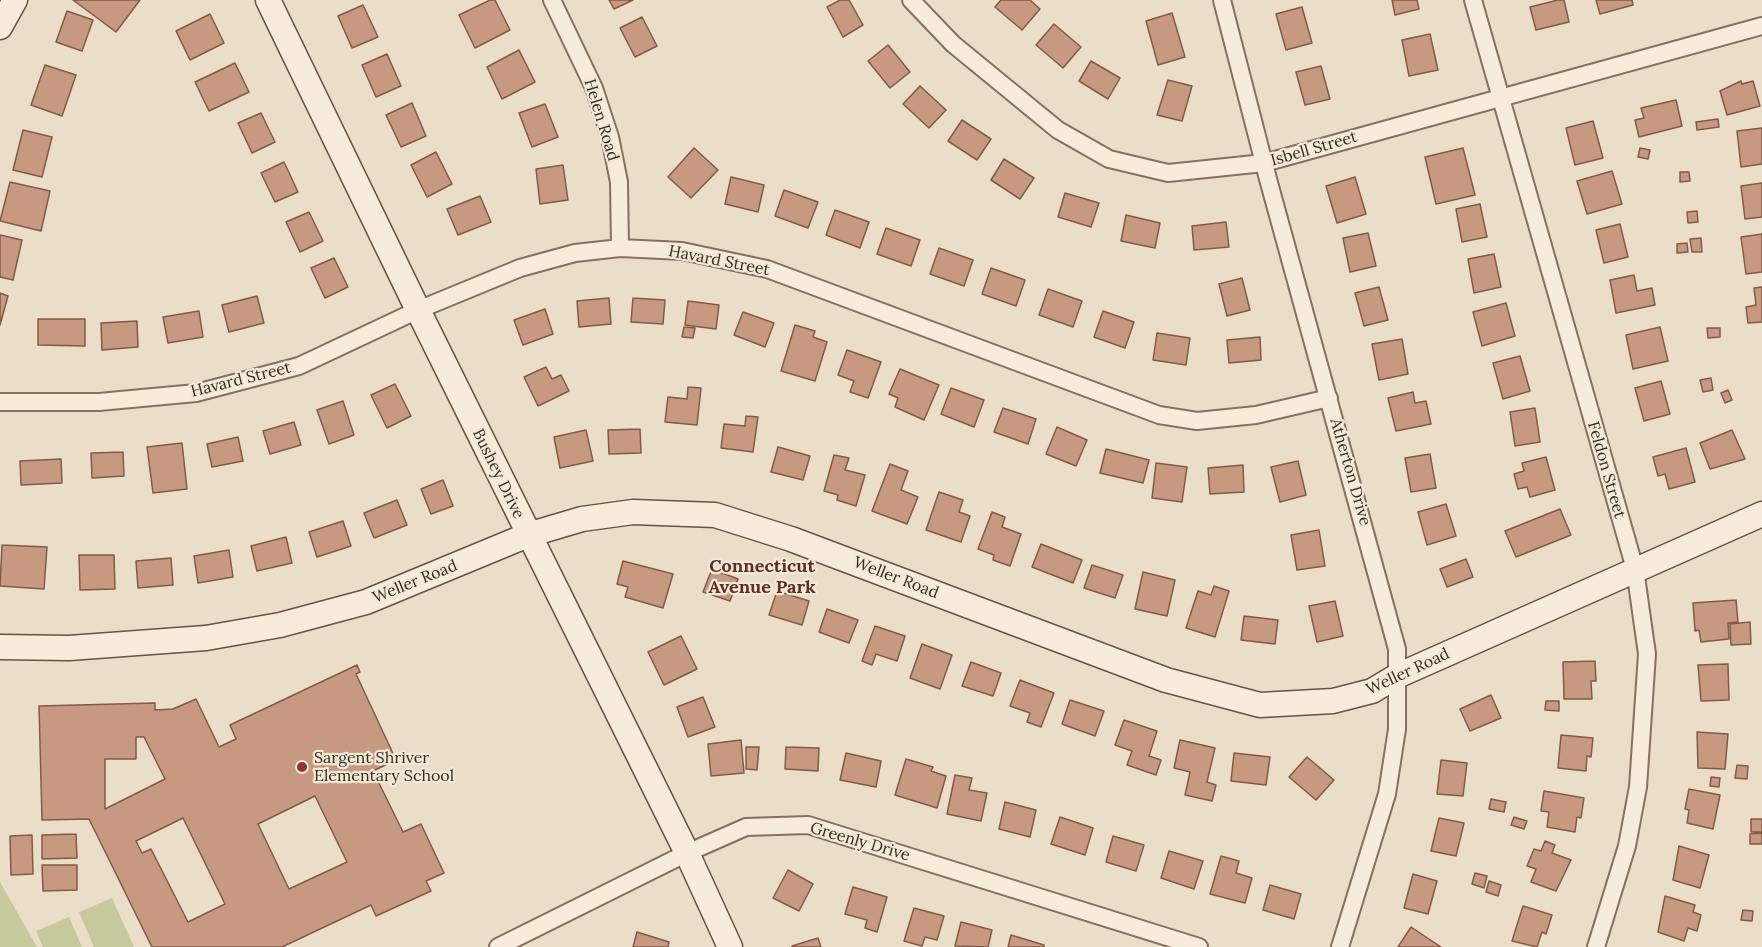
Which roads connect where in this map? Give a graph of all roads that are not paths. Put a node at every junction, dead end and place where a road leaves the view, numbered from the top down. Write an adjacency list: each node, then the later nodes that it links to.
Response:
1 (15, 0): 8 (street)
2 (268, 0): 12 (street, Bushey Drive)
3 (552, 0): 11 (street, Helen Road)
4 (911, 0): 10 (street, Isbell Street)
5 (1222, 0): 10 (street, Atherton Drive)
6 (1473, 0): 9 (street, Feldon Street)
7 (1762, 26): 9 (street, Isbell Street)
8 (0, 27)
9 (1500, 97): 10 (street, Isbell Street); 17 (street, Feldon Street)
10 (1264, 163): 13 (street, Atherton Drive)
11 (620, 248): 12 (street, Havard Street); 13 (street, Havard Street)
12 (418, 310): 14 (street, Havard Street); 16 (street, Bushey Drive)
13 (1329, 398): 19 (street, Atherton Drive)
14 (0, 402)
15 (1762, 514): 17 (street, Weller Road)
16 (528, 535): 18 (street, Weller Road); 19 (street, Weller Road); 20 (street, Bushey Drive)
17 (1635, 569): 19 (street, Weller Road); 25 (street, Feldon Street)
18 (0, 647)
19 (1397, 676): 24 (street, Atherton Drive)
20 (687, 853): 21 (street, Greenly Drive); 22 (street, Bushey Drive); 23 (street, Greenly Drive)
21 (498, 947)
22 (730, 947)
23 (1199, 947)
24 (1340, 947)
25 (1596, 947)

